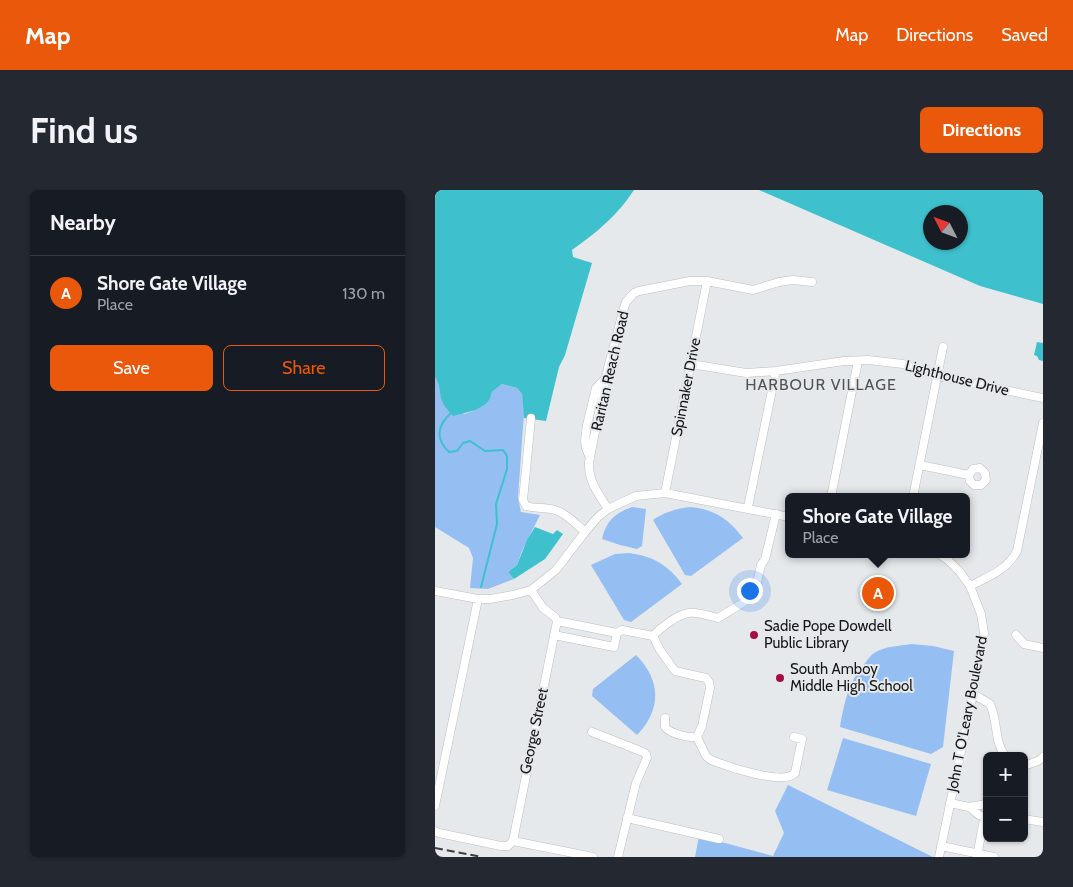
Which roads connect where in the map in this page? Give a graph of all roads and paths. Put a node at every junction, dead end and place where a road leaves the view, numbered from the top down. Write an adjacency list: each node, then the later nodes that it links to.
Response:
1 (707, 281): 2 (street, Raritan Reach Road); 5 (street, Spinnaker Drive); 17 (street, Raritan Reach Road)
2 (812, 282)
3 (943, 347): 7 (street)
4 (858, 361): 6 (street, Lighthouse Drive); 7 (street, Lighthouse Drive); 14 (street)
5 (691, 364): 6 (street, Lighthouse Drive); 13 (street, Spinnaker Drive)
6 (776, 371): 16 (street)
7 (938, 376): 8 (street, Lighthouse Drive); 11 (street)
8 (1043, 398)
9 (531, 418): 20 (street)
10 (1043, 423): 22 (street)
11 (920, 465): 12 (street); 15 (street)
12 (969, 475)
13 (665, 493): 16 (street); 17 (street)
14 (832, 493)
15 (914, 493)
16 (748, 508): 18 (street)
17 (608, 509): 20 (street)
18 (776, 514): 19 (street); 30 (street)
19 (785, 515)
20 (585, 532): 24 (street)
21 (945, 558): 22 (street, John T O'Leary Boulevard)
22 (970, 586): 32 (street, John T O'Leary Boulevard)
23 (435, 590): 25 (street)
24 (531, 590): 25 (street); 26 (street)
25 (478, 599): 42 (street)
26 (557, 621): 27 (street); 28 (street, George Street)
27 (617, 633): 28 (street); 30 (street)
28 (554, 635): 51 (street, George Street)
29 (1016, 635): 31 (street)
30 (653, 636): 35 (street)
31 (1043, 648)
32 (973, 694): 37 (street); 40 (street, John T O'Leary Boulevard)
33 (665, 718): 35 (street)
34 (593, 732): 44 (street)
35 (697, 736): 36 (street)
36 (794, 737)
37 (1002, 752)
38 (1043, 756): 39 (street)
39 (1028, 765)
40 (950, 803): 43 (street); 52 (street, John T O'Leary Boulevard)
41 (983, 805): 43 (street)
42 (435, 806)
43 (969, 807): 45 (street)
44 (627, 818): 50 (street); 55 (street)
45 (983, 819)
46 (1028, 820): 47 (street)
47 (1043, 822)
48 (983, 830): 53 (street)
49 (435, 831): 51 (street)
50 (719, 839)
51 (513, 841): 54 (street)
52 (941, 846): 53 (street); 56 (street, John T O'Leary Boulevard)
53 (977, 855): 57 (street)
54 (593, 857)
55 (618, 857)
56 (939, 857)
57 (994, 857)

